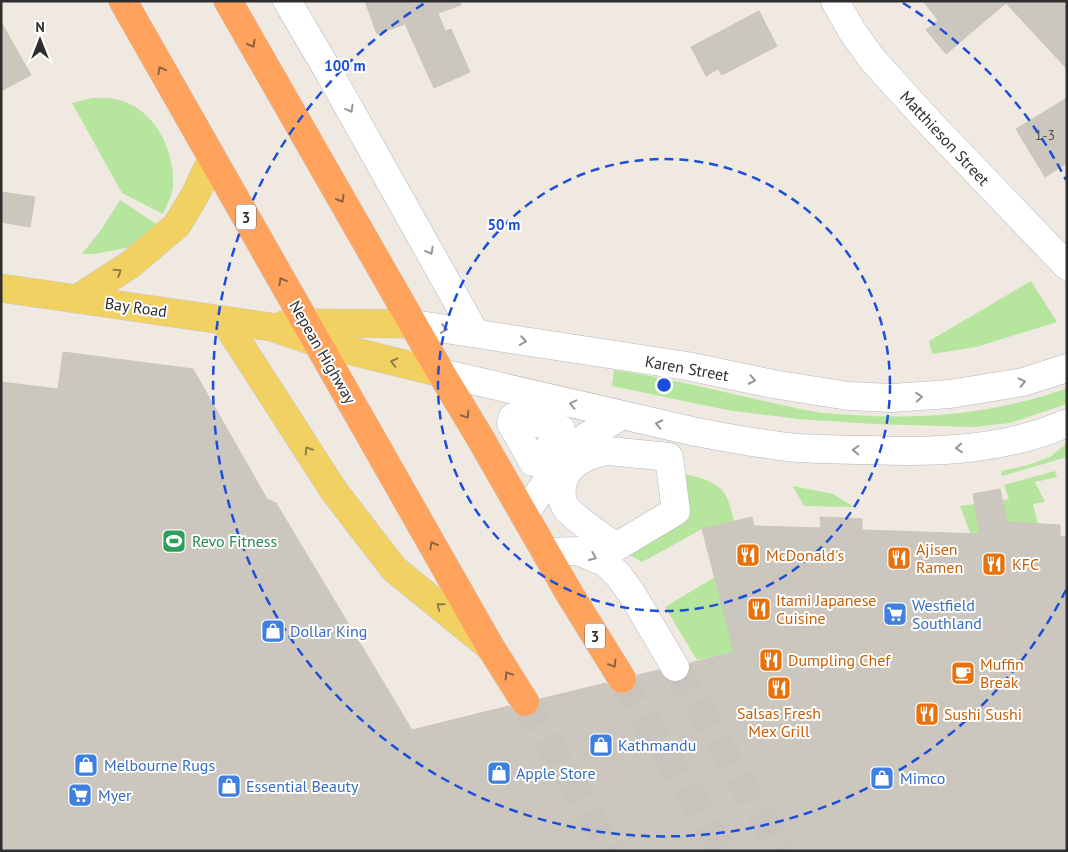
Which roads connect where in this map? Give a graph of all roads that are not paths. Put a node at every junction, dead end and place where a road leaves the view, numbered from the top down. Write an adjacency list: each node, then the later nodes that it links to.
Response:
1 (122, 1): 5 (highway, Nepean Highway / 3, one-way to 1)
2 (228, 1): 10 (highway, 3, one-way to 10)
3 (287, 1): 12 (street, one-way to 12)
4 (835, 1): 6 (street, Matthieson Street)
5 (212, 160): 8 (main road, one-way to 5); 11 (highway, Nepean Highway / 3, one-way to 5)
6 (1067, 266)
7 (1, 288): 8 (main road, Bay Road)
8 (78, 299): 9 (main road, Bay Road)
9 (224, 320): 11 (main road, Bay Road); 19 (main road, one-way to 9)
10 (413, 324): 11 (main road, Karen Street); 12 (street, Karen Street, one-way to 12); 14 (highway, 3)
11 (312, 333): 14 (main road, Bay Road, one-way to 11); 19 (highway, Nepean Highway / 3, one-way to 11)
12 (475, 333): 13 (street, Karen Street, one-way to 13)
13 (1067, 368)
14 (441, 374): 15 (street, one-way to 14); 17 (highway, 3, one-way to 17)
15 (621, 416): 16 (street, one-way to 15); 17 (street)
16 (1067, 423)
17 (524, 515): 18 (highway, 3)
18 (545, 552): 20 (street, one-way to 20); 21 (highway, 3, one-way to 21)
19 (491, 648): 22 (highway, Nepean Highway / 3, one-way to 19)
20 (675, 667)
21 (622, 679)
22 (525, 702)

